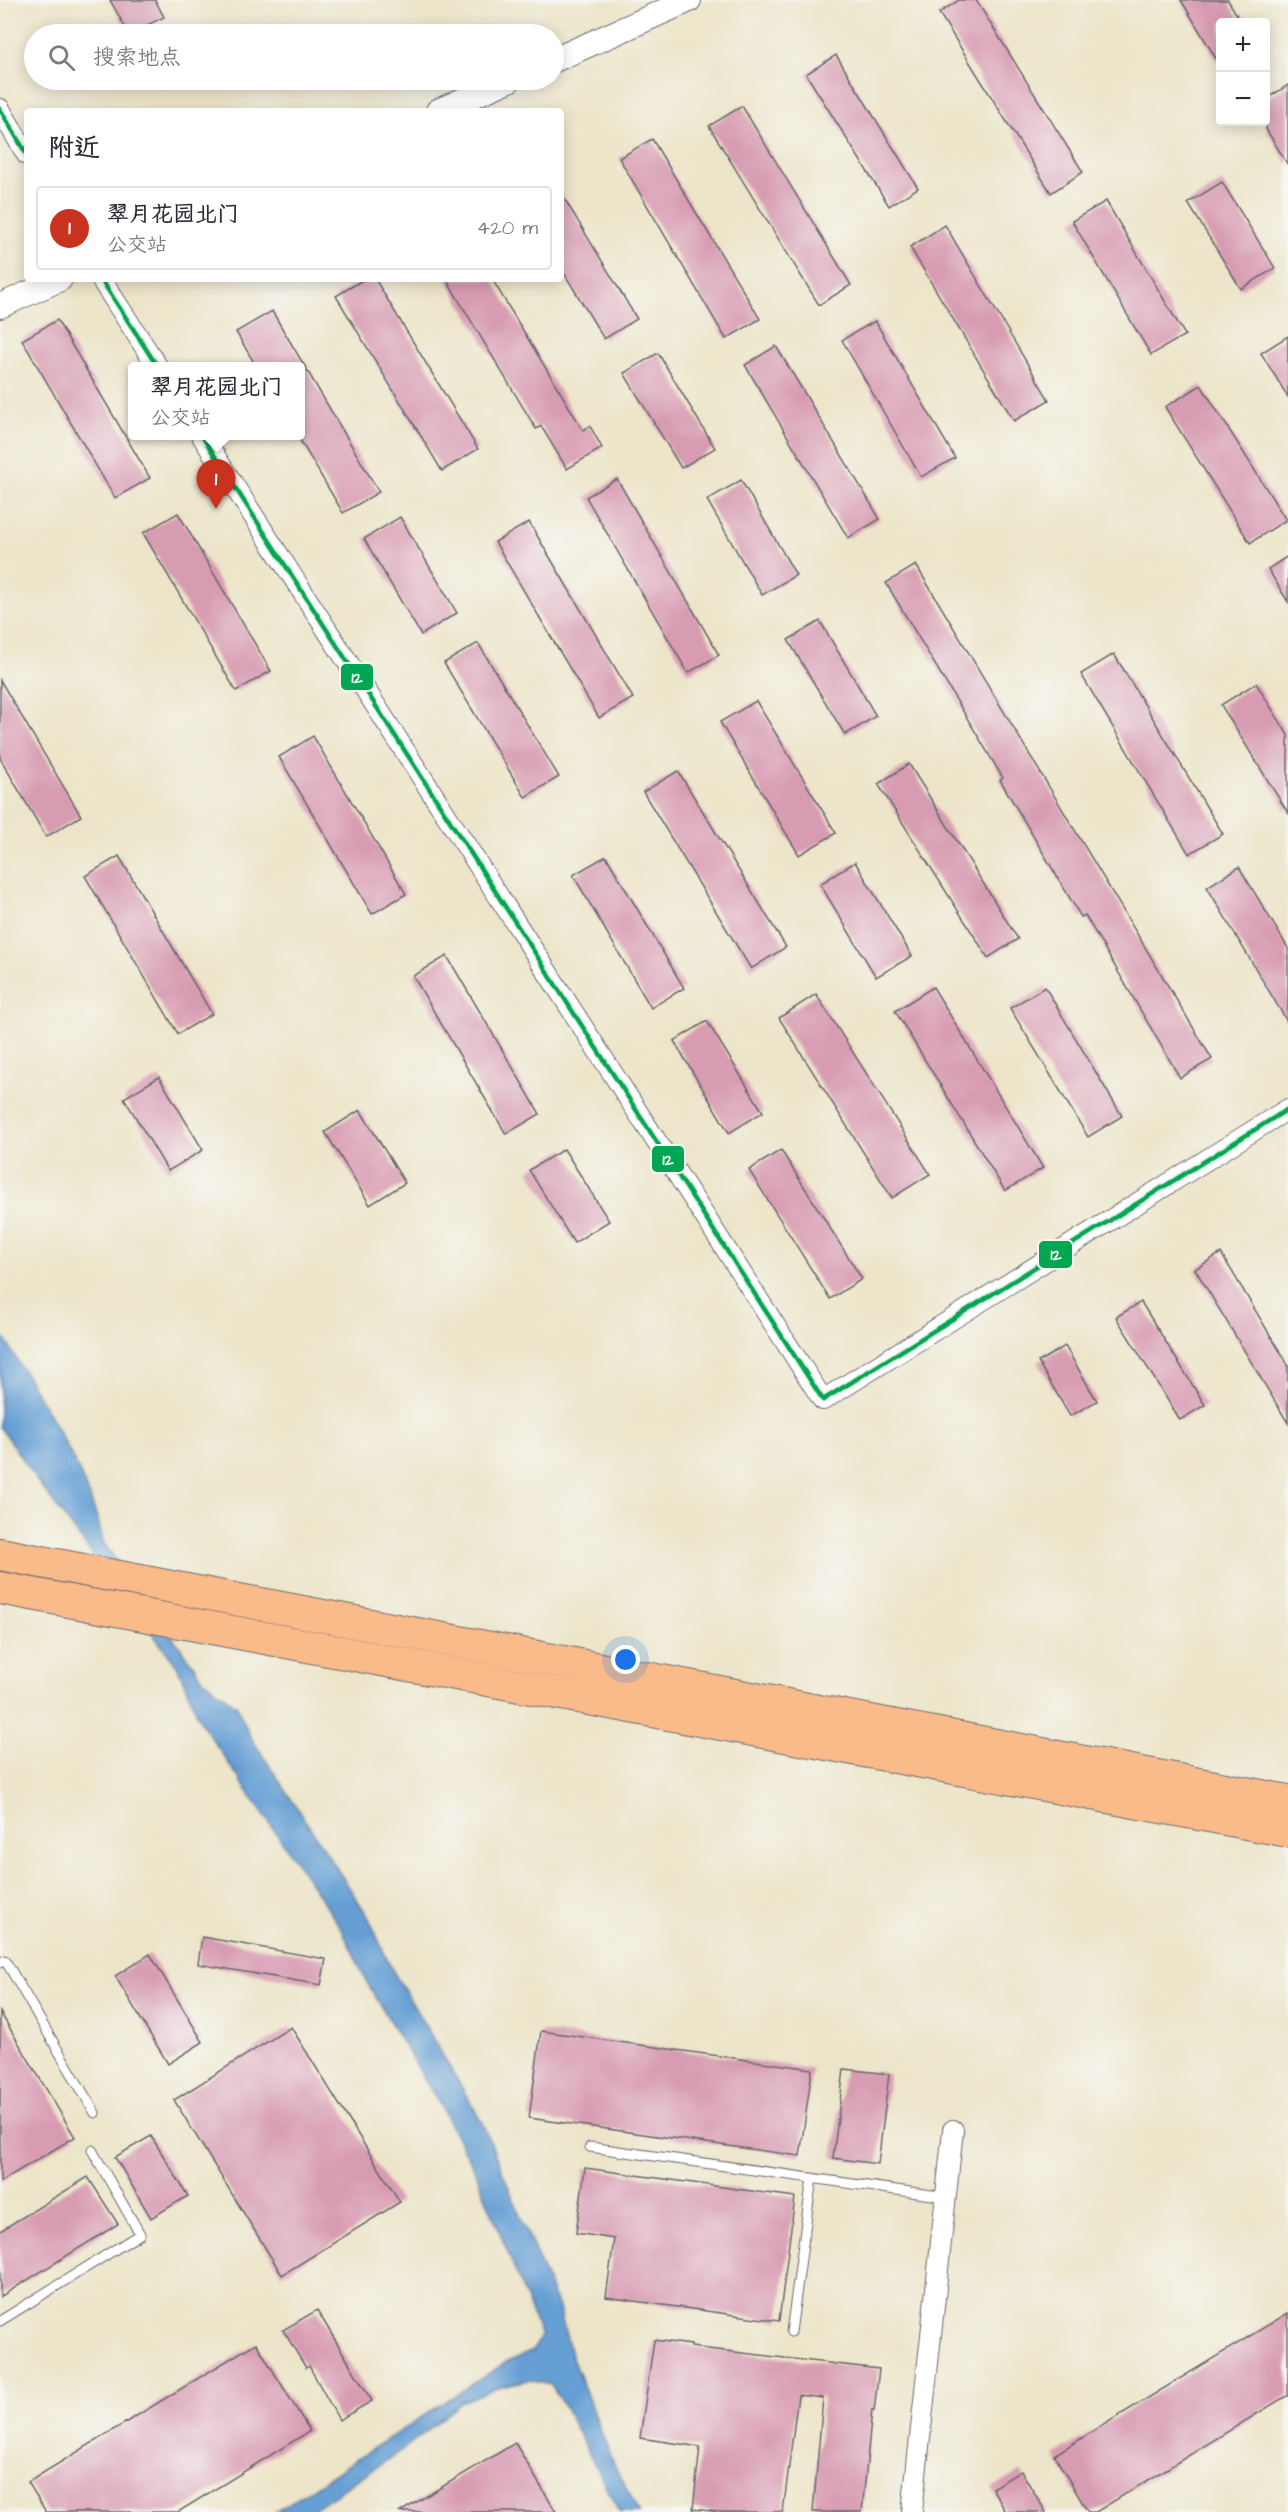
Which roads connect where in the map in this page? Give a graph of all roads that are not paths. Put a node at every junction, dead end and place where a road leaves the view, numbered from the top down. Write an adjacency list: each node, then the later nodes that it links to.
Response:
1 (688, 0): 2 (street)
2 (564, 56)
3 (486, 90): 4 (street)
4 (445, 108)
5 (0, 109): 6 (street)
6 (24, 149)
7 (53, 282): 9 (street)
8 (103, 282): 10 (street)
9 (0, 306)
10 (154, 362)
11 (205, 440): 12 (street)
12 (1288, 1109)
13 (0, 1554): 15 (highway)
14 (0, 1588): 16 (highway)
15 (1288, 1801)
16 (1288, 1832)
17 (0, 1963): 18 (lane)
18 (95, 2113)
19 (953, 2130): 23 (street)
20 (590, 2147): 22 (lane)
21 (92, 2150): 24 (lane)
22 (812, 2178): 23 (lane); 25 (lane)
23 (946, 2197): 26 (street)
24 (0, 2321)
25 (791, 2332)
26 (912, 2512)

